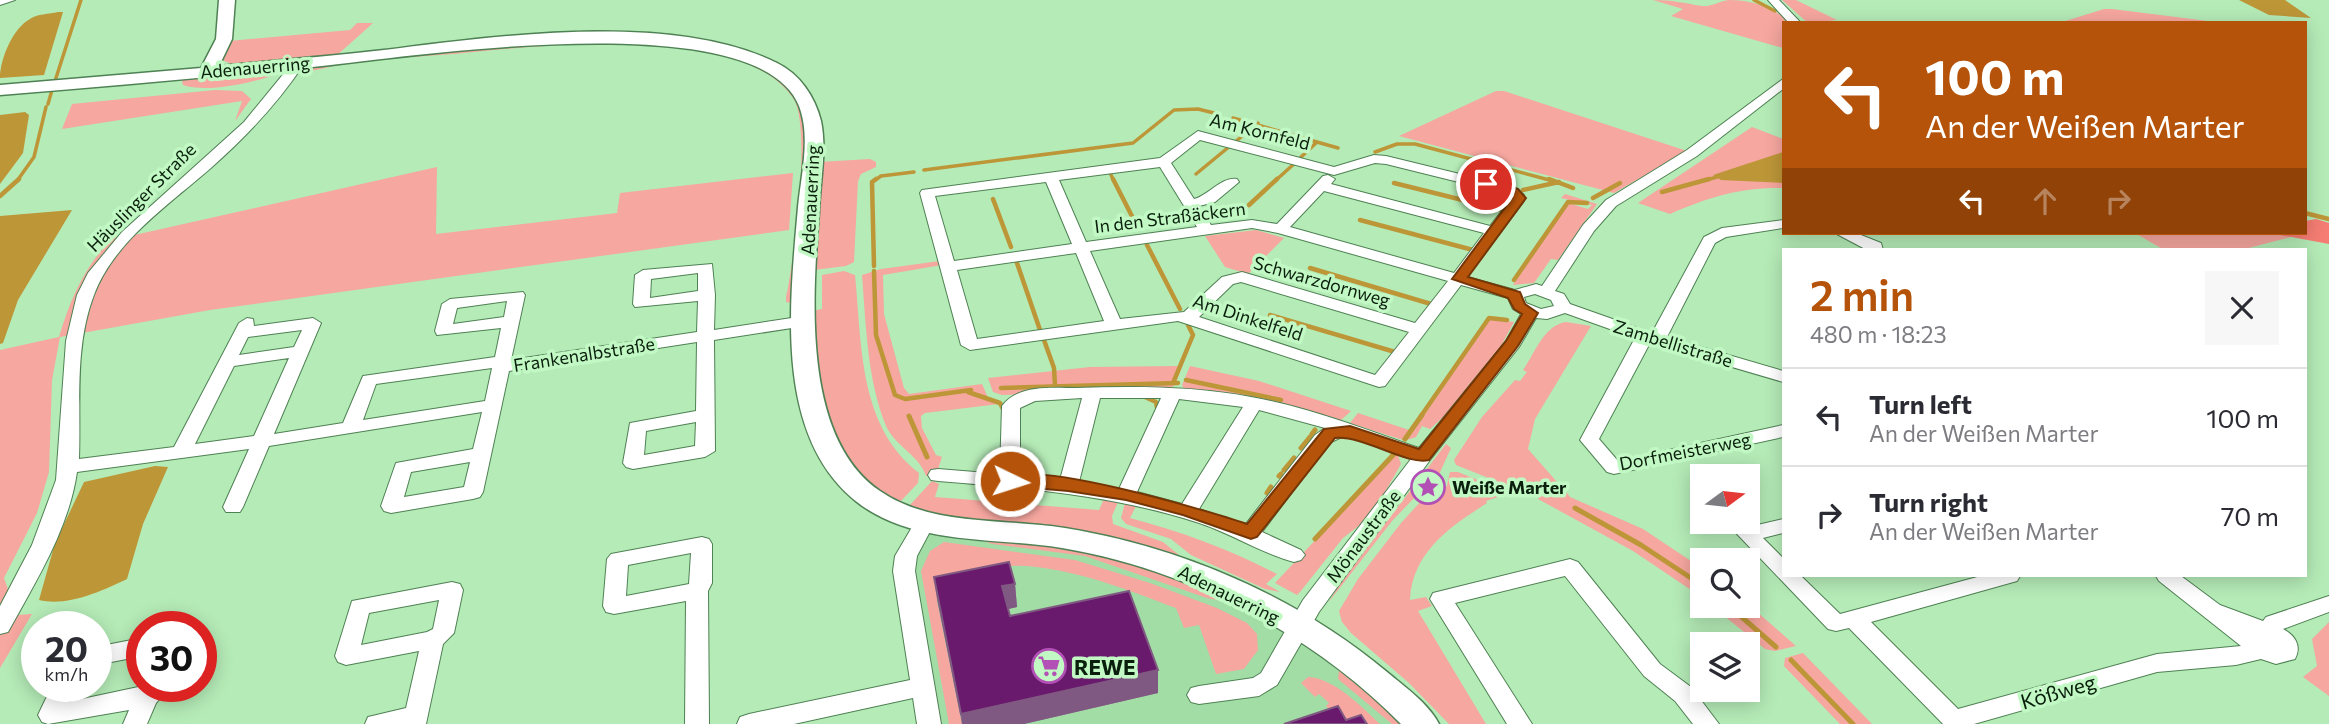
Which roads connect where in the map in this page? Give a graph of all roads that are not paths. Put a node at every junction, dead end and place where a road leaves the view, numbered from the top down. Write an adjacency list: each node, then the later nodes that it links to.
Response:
1 (10, 0): 4 (street)
2 (227, 0): 7 (main road)
3 (1773, 0): 5 (street)
4 (0, 2)
5 (1794, 21)
6 (298, 64): 7 (main road, Adenauerring); 32 (main road, Adenauerring); 53 (street, Häuslinger Straße)
7 (208, 71): 9 (main road, Adenauerring)
8 (1782, 84): 25 (street)
9 (0, 90)
10 (1164, 162): 11 (street, Am Kornfeld); 12 (street); 15 (street)
11 (1334, 170): 14 (street); 19 (street, Am Kornfeld)
12 (1051, 178): 21 (street); 23 (street)
13 (1232, 182): 15 (street)
14 (1322, 186): 17 (street); 19 (street)
15 (1191, 204): 18 (street)
16 (1782, 224): 36 (street)
17 (1280, 229): 18 (street, In den Straßäckern); 24 (street, In den Straßäckern)
18 (1206, 230): 21 (street, In den Straßäckern)
19 (1493, 231): 24 (street, Am Kornfeld)
20 (1848, 235): 22 (street)
21 (1080, 248): 23 (street, In den Straßäckern); 33 (street)
22 (1876, 248)
23 (949, 266): 33 (street, Am Dinkelfeld)
24 (1459, 279): 27 (street, In den Straßäckern); 34 (street, Am Dinkelfeld)
25 (1547, 291): 27 (street); 28 (street)
26 (707, 295): 35 (street)
27 (1515, 295): 29 (street)
28 (1563, 307): 29 (street); 36 (street, Zambellistraße)
29 (1531, 313): 52 (street, Mönaustraße)
30 (1188, 318): 33 (street, Am Dinkelfeld); 34 (street, Schwarzdornweg); 34 (street, Am Dinkelfeld)
31 (512, 321): 39 (street)
32 (805, 321): 35 (street, Frankenalbstraße); 60 (main road, Adenauerring)
33 (1114, 324)
34 (1418, 329)
35 (706, 335): 39 (street, Frankenalbstraße); 45 (street)
36 (1651, 338): 40 (street, Zambellistraße); 48 (street, Dorfmeisterweg)
37 (302, 351): 38 (street); 38 (street); 49 (street)
38 (228, 362): 50 (street)
39 (502, 364): 44 (street, Frankenalbstraße); 46 (street, Frankenalbstraße)
40 (1782, 377)
41 (1092, 393): 42 (street); 55 (street); 56 (street)
42 (1172, 394): 43 (street); 57 (street)
43 (1254, 403): 47 (street); 59 (street)
44 (493, 405): 46 (street); 51 (street, Frankenalbstraße)
45 (705, 415)
46 (351, 428): 49 (street)
47 (1343, 430): 52 (street); 62 (street)
48 (1782, 431)
49 (263, 439): 50 (street); 58 (street)
50 (182, 450): 53 (street)
51 (482, 454)
52 (1423, 456): 72 (street, Mönaustraße)
53 (68, 467): 71 (street, Häuslinger Straße)
54 (938, 475): 55 (street)
55 (1010, 481): 56 (street)
56 (1068, 485): 57 (street)
57 (1126, 494): 59 (street)
58 (233, 507)
59 (1188, 510): 62 (street)
60 (925, 522): 72 (main road, Adenauerring); 75 (street)
61 (1782, 526): 64 (street)
62 (1251, 533): 63 (street)
63 (1294, 555)
64 (1782, 570)
65 (1789, 577): 70 (street)
66 (2005, 577): 70 (street)
67 (2168, 577): 74 (street)
68 (697, 591): 83 (street)
69 (2329, 604): 74 (street)
70 (1853, 618): 74 (street, Kößweg)
71 (0, 626)
72 (1298, 628): 76 (street, Mönaustraße); 86 (main road, Adenauerring)
73 (433, 640): 73 (street); 80 (street)
74 (2264, 640)
75 (922, 687): 84 (street); 85 (street)
76 (1199, 695)
77 (56, 702): 78 (street)
78 (106, 702)
79 (147, 702): 81 (street)
80 (415, 720): 82 (street)
81 (135, 724)
82 (377, 724)
83 (697, 724)
84 (749, 724)
85 (929, 724)
86 (1422, 724)
87 (1520, 724): 88 (street)
88 (1707, 724)

